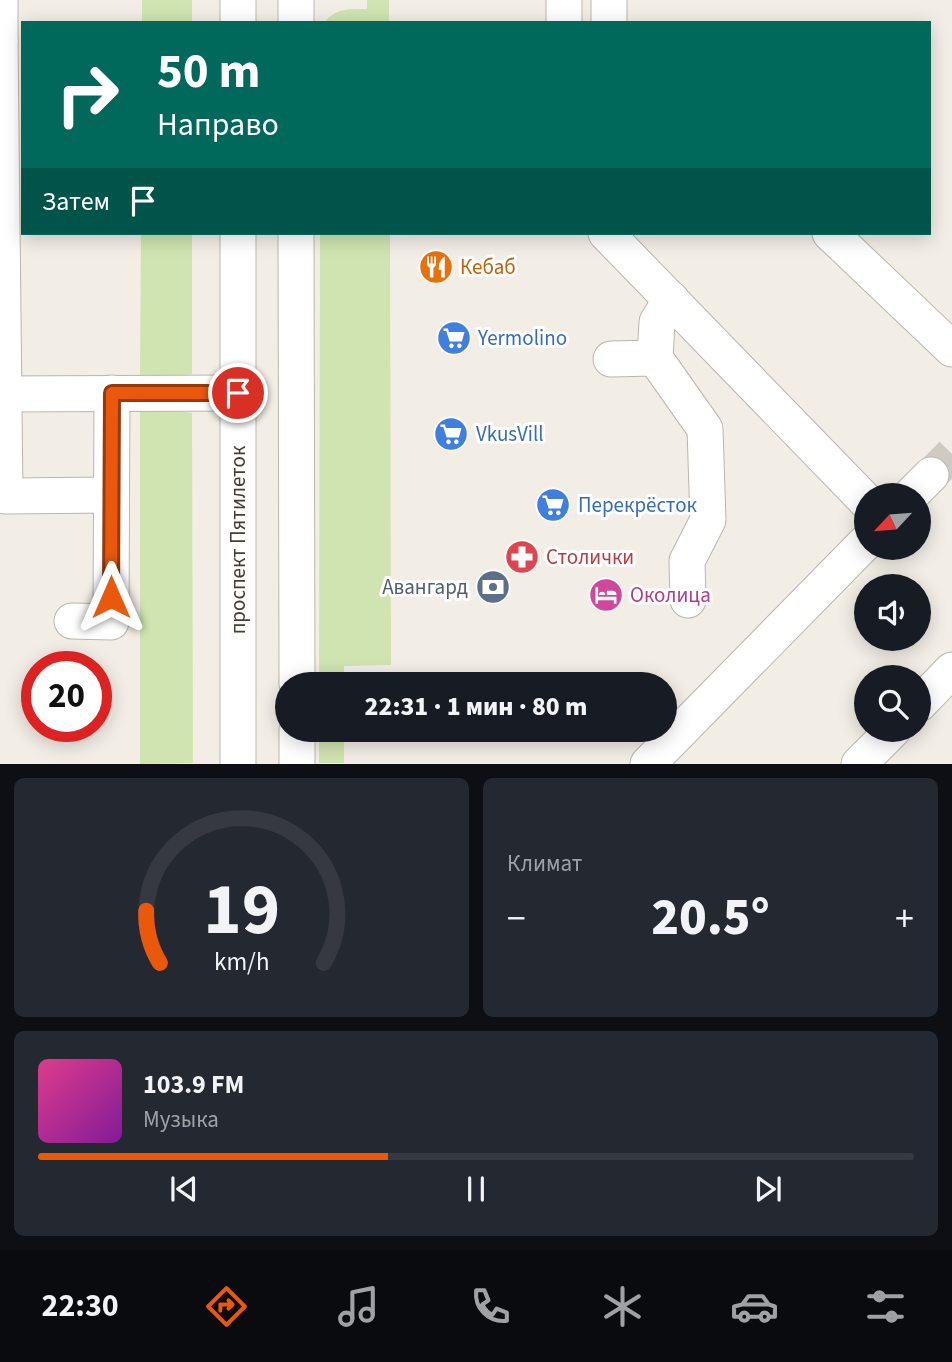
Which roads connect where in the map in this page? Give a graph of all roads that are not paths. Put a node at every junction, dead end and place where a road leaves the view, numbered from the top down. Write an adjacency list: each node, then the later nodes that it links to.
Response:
1 (0, 0): 8 (street)
2 (238, 0): 5 (street)
3 (564, 0): 6 (street)
4 (609, 0): 7 (street)
5 (238, 21)
6 (564, 21)
7 (609, 21)
8 (0, 41): 13 (street)
9 (238, 235): 19 (street, проспект Пятилеток)
10 (296, 235): 27 (street)
11 (608, 235): 14 (street)
12 (832, 235): 15 (street)
13 (2, 252): 20 (street)
14 (671, 299): 16 (street); 21 (street)
15 (952, 349)
16 (655, 358): 17 (street); 24 (street)
17 (611, 359)
18 (112, 393): 19 (street); 20 (street); 22 (street)
19 (238, 393): 32 (street, проспект Пятилеток)
20 (2, 394): 22 (street)
21 (854, 488)
22 (111, 495): 25 (street)
23 (854, 553): 31 (street)
24 (688, 600)
25 (72, 621)
26 (952, 670): 28 (street)
27 (297, 672)
28 (931, 692)
29 (297, 742): 33 (street)
30 (881, 742): 34 (street)
31 (652, 762)
32 (238, 764)
33 (297, 764)
34 (859, 764)

